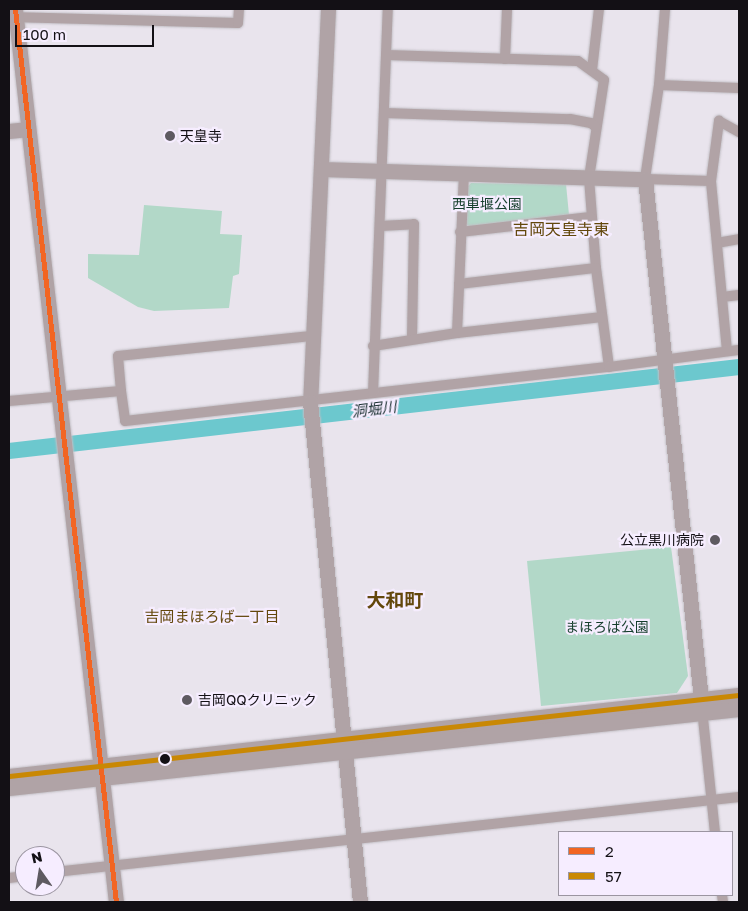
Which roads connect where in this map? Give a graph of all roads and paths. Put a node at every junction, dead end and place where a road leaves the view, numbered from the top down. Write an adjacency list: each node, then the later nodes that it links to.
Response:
1 (238, 9): 7 (street)
2 (328, 9): 18 (street)
3 (388, 9): 8 (street)
4 (507, 9): 9 (street)
5 (598, 9): 10 (street)
6 (665, 9): 11 (street)
7 (13, 14): 15 (street)
8 (386, 55): 9 (street); 13 (street)
9 (505, 59): 10 (street)
10 (592, 70): 14 (street)
11 (659, 85): 12 (street); 22 (street)
12 (739, 88)
13 (385, 113): 14 (street); 19 (street)
14 (596, 127): 21 (street)
15 (28, 129): 16 (street); 44 (street)
16 (9, 131)
17 (739, 132): 23 (street)
18 (321, 169): 19 (street); 35 (street)
19 (382, 171): 20 (street); 25 (street)
20 (464, 175): 21 (street); 26 (street)
21 (589, 178): 22 (street); 24 (street)
22 (644, 179): 23 (street); 40 (street)
23 (711, 181): 28 (street)
24 (590, 217): 26 (street); 29 (street)
25 (380, 226): 36 (street); 37 (street)
26 (460, 232): 30 (street)
27 (739, 239): 28 (street)
28 (716, 243): 32 (street)
29 (596, 268): 30 (street); 33 (street)
30 (459, 284): 34 (street)
31 (739, 295): 32 (street)
32 (722, 297): 39 (street)
33 (602, 317): 34 (street); 41 (street)
34 (457, 333): 36 (street)
35 (312, 336): 42 (street); 46 (street)
36 (412, 339): 37 (street)
37 (374, 346): 43 (street)
38 (739, 350): 39 (street)
39 (727, 351): 40 (street)
40 (663, 360): 41 (street); 48 (street)
41 (609, 368): 43 (street)
42 (121, 391): 44 (street); 46 (street)
43 (373, 394): 46 (street)
44 (60, 397): 45 (street); 51 (street)
45 (9, 401)
46 (311, 407): 50 (street)
47 (739, 695): 48 (street)
48 (702, 706): 49 (street); 50 (street); 55 (street)
49 (739, 709)
50 (344, 747): 51 (street); 57 (street)
51 (102, 772): 52 (street); 53 (street); 58 (street)
52 (9, 776)
53 (9, 788)
54 (739, 797): 55 (street)
55 (712, 800): 56 (street); 57 (street)
56 (715, 831)
57 (354, 841): 58 (street); 61 (street)
58 (112, 866): 59 (street); 60 (street)
59 (65, 871)
60 (116, 902)
61 (360, 902)

